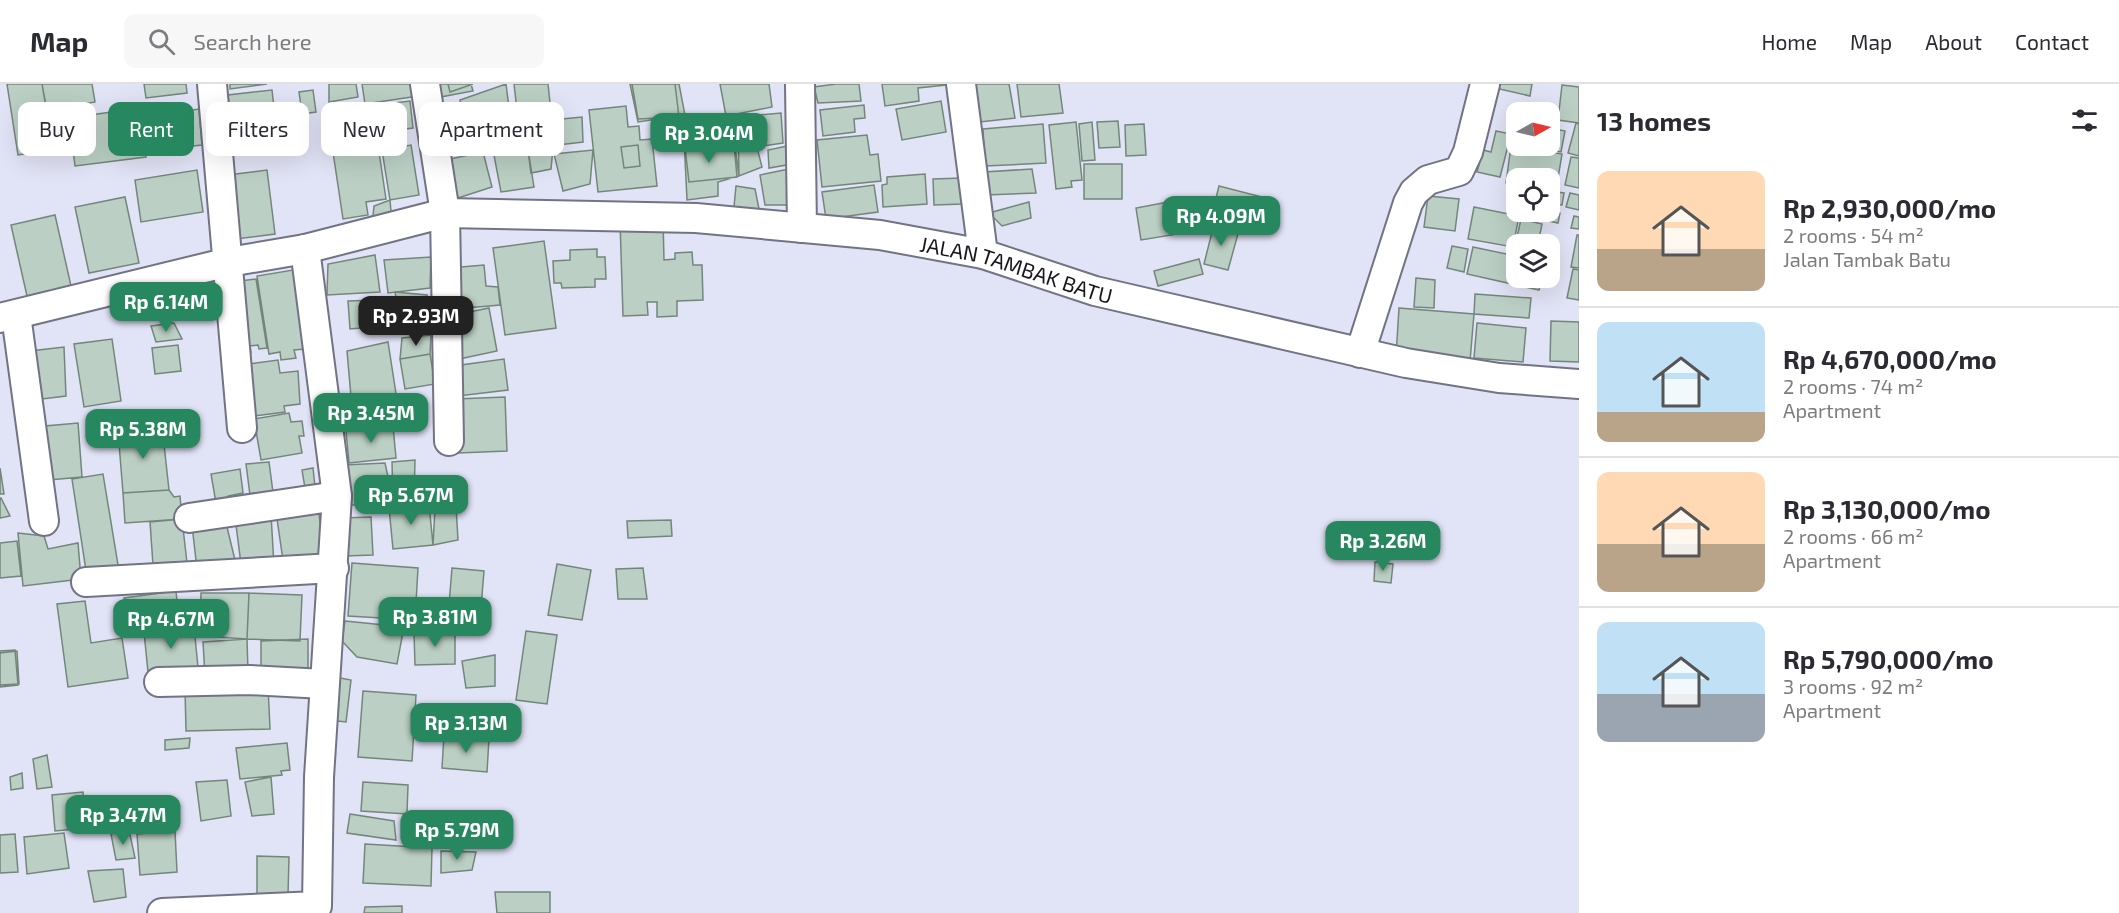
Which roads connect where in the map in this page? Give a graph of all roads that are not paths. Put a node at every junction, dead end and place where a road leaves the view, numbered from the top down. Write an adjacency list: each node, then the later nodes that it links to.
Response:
1 (212, 84): 10 (street)
2 (425, 84): 6 (street)
3 (800, 84): 7 (street)
4 (961, 84): 9 (street)
5 (1485, 84): 12 (street)
6 (445, 213): 7 (street, JALAN TAMBAK BATU); 8 (street, JALAN TAMBAK BATU); 15 (street)
7 (802, 228): 9 (street, JALAN TAMBAK BATU)
8 (305, 249): 10 (street, JALAN TAMBAK BATU); 16 (street)
9 (983, 254): 12 (street, JALAN TAMBAK BATU)
10 (229, 262): 11 (street, JALAN TAMBAK BATU); 14 (street)
11 (8, 316): 18 (street)
12 (1360, 353): 13 (street, JALAN TAMBAK BATU)
13 (1579, 384)
14 (242, 428)
15 (449, 441)
16 (337, 496): 17 (street); 19 (street)
17 (189, 518)
18 (44, 520)
19 (334, 568): 20 (street); 22 (street)
20 (86, 582)
21 (159, 682): 22 (street)
22 (324, 684): 23 (street)
23 (316, 909): 24 (street)
24 (162, 913)

